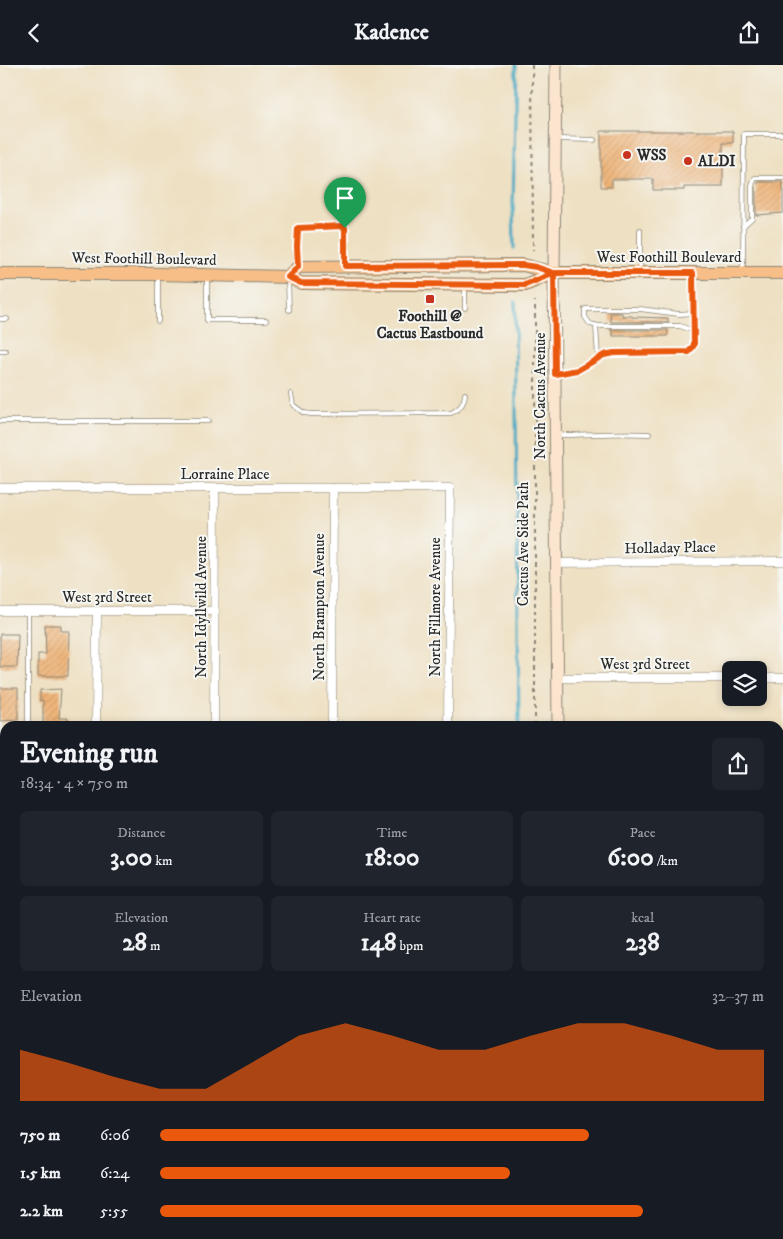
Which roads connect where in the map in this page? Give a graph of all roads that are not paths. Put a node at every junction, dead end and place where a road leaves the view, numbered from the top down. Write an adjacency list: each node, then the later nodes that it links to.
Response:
1 (556, 65): 3 (main road, North Cactus Avenue)
2 (783, 134): 6 (lane)
3 (556, 139): 4 (lane); 10 (main road, North Cactus Avenue)
4 (594, 140)
5 (783, 178): 6 (lane)
6 (742, 226): 13 (lane)
7 (640, 230): 11 (lane)
8 (345, 266): 9 (main road, West Foothill Boulevard); 9 (lane); 10 (main road, West Foothill Boulevard)
9 (298, 267): 18 (main road)
10 (554, 273): 11 (main road, West Foothill Boulevard); 19 (main road, West Foothill Boulevard); 32 (main road, North Cactus Avenue)
11 (640, 273): 12 (main road, West Foothill Boulevard)
12 (693, 273): 13 (main road, West Foothill Boulevard); 22 (lane)
13 (743, 273): 14 (main road, West Foothill Boulevard)
14 (783, 273)
15 (0, 274): 16 (main road, West Foothill Boulevard)
16 (158, 274): 17 (main road, West Foothill Boulevard); 26 (lane)
17 (207, 275): 18 (main road, West Foothill Boulevard); 25 (lane)
18 (288, 277): 19 (main road, West Foothill Boulevard); 21 (lane)
19 (465, 284): 20 (lane)
20 (465, 308)
21 (289, 309)
22 (694, 313): 27 (lane); 28 (lane)
23 (0, 319): 24 (lane)
24 (7, 319)
25 (266, 320)
26 (158, 321)
27 (596, 326): 28 (lane); 31 (lane)
28 (694, 331): 31 (lane)
29 (0, 351): 30 (lane)
30 (6, 351)
31 (598, 357): 32 (lane)
32 (555, 374): 38 (main road, North Cactus Avenue)
33 (465, 393): 34 (lane)
34 (291, 394)
35 (0, 421): 36 (lane)
36 (208, 421)
37 (649, 434): 38 (lane)
38 (556, 435): 44 (main road, North Cactus Avenue)
39 (215, 487): 40 (street, Lorraine Place); 42 (street, Lorraine Place); 48 (street, North Idyllwild Avenue)
40 (333, 488): 41 (street, Lorraine Place); 56 (street, North Brampton Avenue)
41 (450, 488): 57 (street, North Fillmore Avenue)
42 (0, 489)
43 (783, 561): 44 (street, Holladay Place)
44 (557, 563): 49 (main road, North Cactus Avenue)
45 (0, 611): 46 (street, West 3rd Street)
46 (28, 611): 47 (street, West 3rd Street); 53 (lane)
47 (97, 611): 48 (street, West 3rd Street); 54 (street)
48 (215, 611): 55 (street, North Idyllwild Avenue)
49 (558, 678): 50 (street, West 3rd Street); 58 (main road, North Cactus Avenue)
50 (722, 678)
51 (767, 678): 52 (street)
52 (783, 678)
53 (28, 721)
54 (96, 721)
55 (214, 721)
56 (332, 721)
57 (448, 721)
58 (558, 721)

